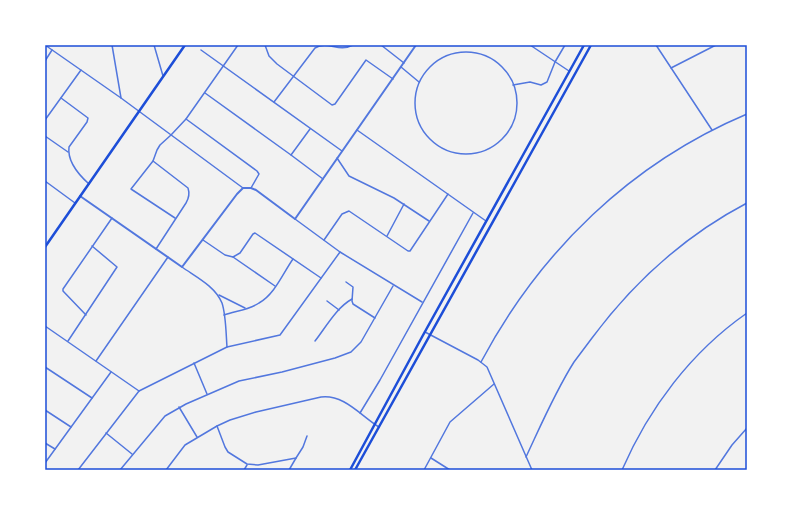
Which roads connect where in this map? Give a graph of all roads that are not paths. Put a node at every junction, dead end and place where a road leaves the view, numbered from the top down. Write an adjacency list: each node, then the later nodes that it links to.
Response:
1 (45, 45): 16 (street)
2 (112, 45): 33 (street)
3 (154, 45): 27 (street)
4 (185, 45): 27 (main road)
5 (238, 45): 21 (street)
6 (265, 45): 26 (street)
7 (353, 45): 26 (street)
8 (381, 45): 20 (street)
9 (416, 45): 20 (street)
10 (531, 45): 19 (street)
11 (565, 45): 19 (street)
12 (584, 45): 25 (main road)
13 (591, 45): 93 (main road)
14 (656, 45): 23 (street)
15 (716, 45): 23 (street)
16 (52, 50): 18 (street); 24 (street)
17 (201, 50): 21 (street)
18 (45, 61)
19 (555, 62): 25 (street); 30 (street)
20 (404, 63): 22 (street)
21 (223, 65): 31 (street); 34 (street)
22 (401, 67): 28 (street); 29 (street)
23 (671, 68): 41 (street)
24 (81, 70): 32 (street); 33 (street)
25 (569, 71): 63 (main road)
26 (294, 77): 28 (street); 34 (street)
27 (163, 78): 35 (main road)
28 (393, 79): 40 (street)
29 (419, 82): 30 (street); 30 (street)
30 (513, 85)
31 (205, 93): 37 (street); 46 (street)
32 (61, 98): 38 (street); 45 (street)
33 (121, 98): 35 (street)
34 (274, 102): 39 (street)
35 (140, 111): 42 (street); 51 (main road)
36 (747, 114): 41 (street)
37 (186, 119): 42 (street); 53 (street)
38 (45, 120)
39 (310, 129): 44 (street); 46 (street)
40 (356, 130): 44 (street); 54 (street)
41 (712, 130): 98 (street)
42 (171, 135): 48 (street); 52 (street)
43 (45, 136): 45 (street)
44 (342, 151): 47 (street)
45 (69, 152): 51 (street)
46 (291, 156): 49 (street)
47 (338, 158): 49 (street); 58 (street)
48 (153, 161): 61 (street); 61 (street)
49 (323, 179): 62 (street)
50 (46, 182): 56 (street)
51 (89, 184): 55 (main road)
52 (243, 188): 53 (street); 66 (street)
53 (251, 188): 62 (street)
54 (448, 194): 59 (street); 64 (street)
55 (80, 196): 56 (main road); 60 (street)
56 (75, 202): 69 (main road)
57 (747, 203): 120 (street)
58 (404, 204): 64 (street); 65 (street)
59 (473, 213): 63 (street); 83 (street)
60 (112, 218): 68 (street); 70 (street)
61 (175, 219): 70 (street)
62 (295, 219): 67 (street)
63 (486, 221): 92 (main road)
64 (430, 222): 65 (street)
65 (387, 236): 67 (street)
66 (203, 240): 73 (street); 75 (street)
67 (324, 240): 71 (street)
68 (92, 246): 87 (street); 87 (street)
69 (45, 247)
70 (156, 249): 72 (street)
71 (340, 252): 76 (street); 79 (street)
72 (168, 257): 75 (street); 97 (street)
73 (233, 258): 74 (street); 78 (street)
74 (293, 259): 76 (street); 78 (street)
75 (182, 267): 80 (street)
76 (321, 278): 96 (street)
77 (346, 282): 81 (street)
78 (275, 286): 84 (street)
79 (393, 286): 83 (street); 89 (street)
80 (217, 294): 84 (street); 88 (street)
81 (352, 299): 85 (street); 89 (street)
82 (326, 301): 85 (street)
83 (422, 303): 108 (street)
84 (246, 309): 88 (street)
85 (339, 310): 95 (street)
86 (747, 313): 135 (street)
87 (86, 315): 94 (street)
88 (224, 315): 96 (street)
89 (375, 318): 104 (street)
90 (46, 326): 91 (street); 94 (street)
91 (45, 330)
92 (424, 332): 93 (street); 109 (main road)
93 (430, 335): 98 (street); 112 (main road)
94 (68, 341): 97 (street)
95 (315, 341)
96 (227, 347): 99 (street)
97 (96, 361): 101 (street)
98 (481, 362): 102 (street)
99 (194, 363): 103 (street); 104 (street)
100 (45, 367): 105 (street)
101 (110, 372): 103 (street); 105 (street)
102 (494, 384): 120 (street); 122 (street)
103 (139, 391): 114 (street)
104 (207, 394): 106 (street)
105 (92, 398): 111 (street)
106 (179, 408): 116 (street); 119 (street)
107 (45, 410): 111 (street)
108 (360, 413): 109 (street); 110 (street)
109 (375, 424): 112 (street); 130 (main road)
110 (217, 426): 116 (street); 124 (street)
111 (71, 427): 118 (street)
112 (379, 427): 131 (main road)
113 (747, 428): 136 (street)
114 (106, 433): 119 (street); 125 (street)
115 (307, 436): 121 (street)
116 (198, 437): 127 (street)
117 (45, 443): 118 (street)
118 (55, 449): 123 (street)
119 (132, 455): 126 (street)
120 (526, 457): 134 (street)
121 (296, 458): 124 (street); 129 (street)
122 (431, 458): 132 (street); 133 (street)
123 (45, 463)
124 (247, 464): 128 (street)
125 (78, 470)
126 (120, 470)
127 (166, 470)
128 (244, 470)
129 (289, 470)
130 (350, 470)
131 (355, 470)
132 (424, 470)
133 (450, 470)
134 (532, 470)
135 (622, 470)
136 (715, 470)

